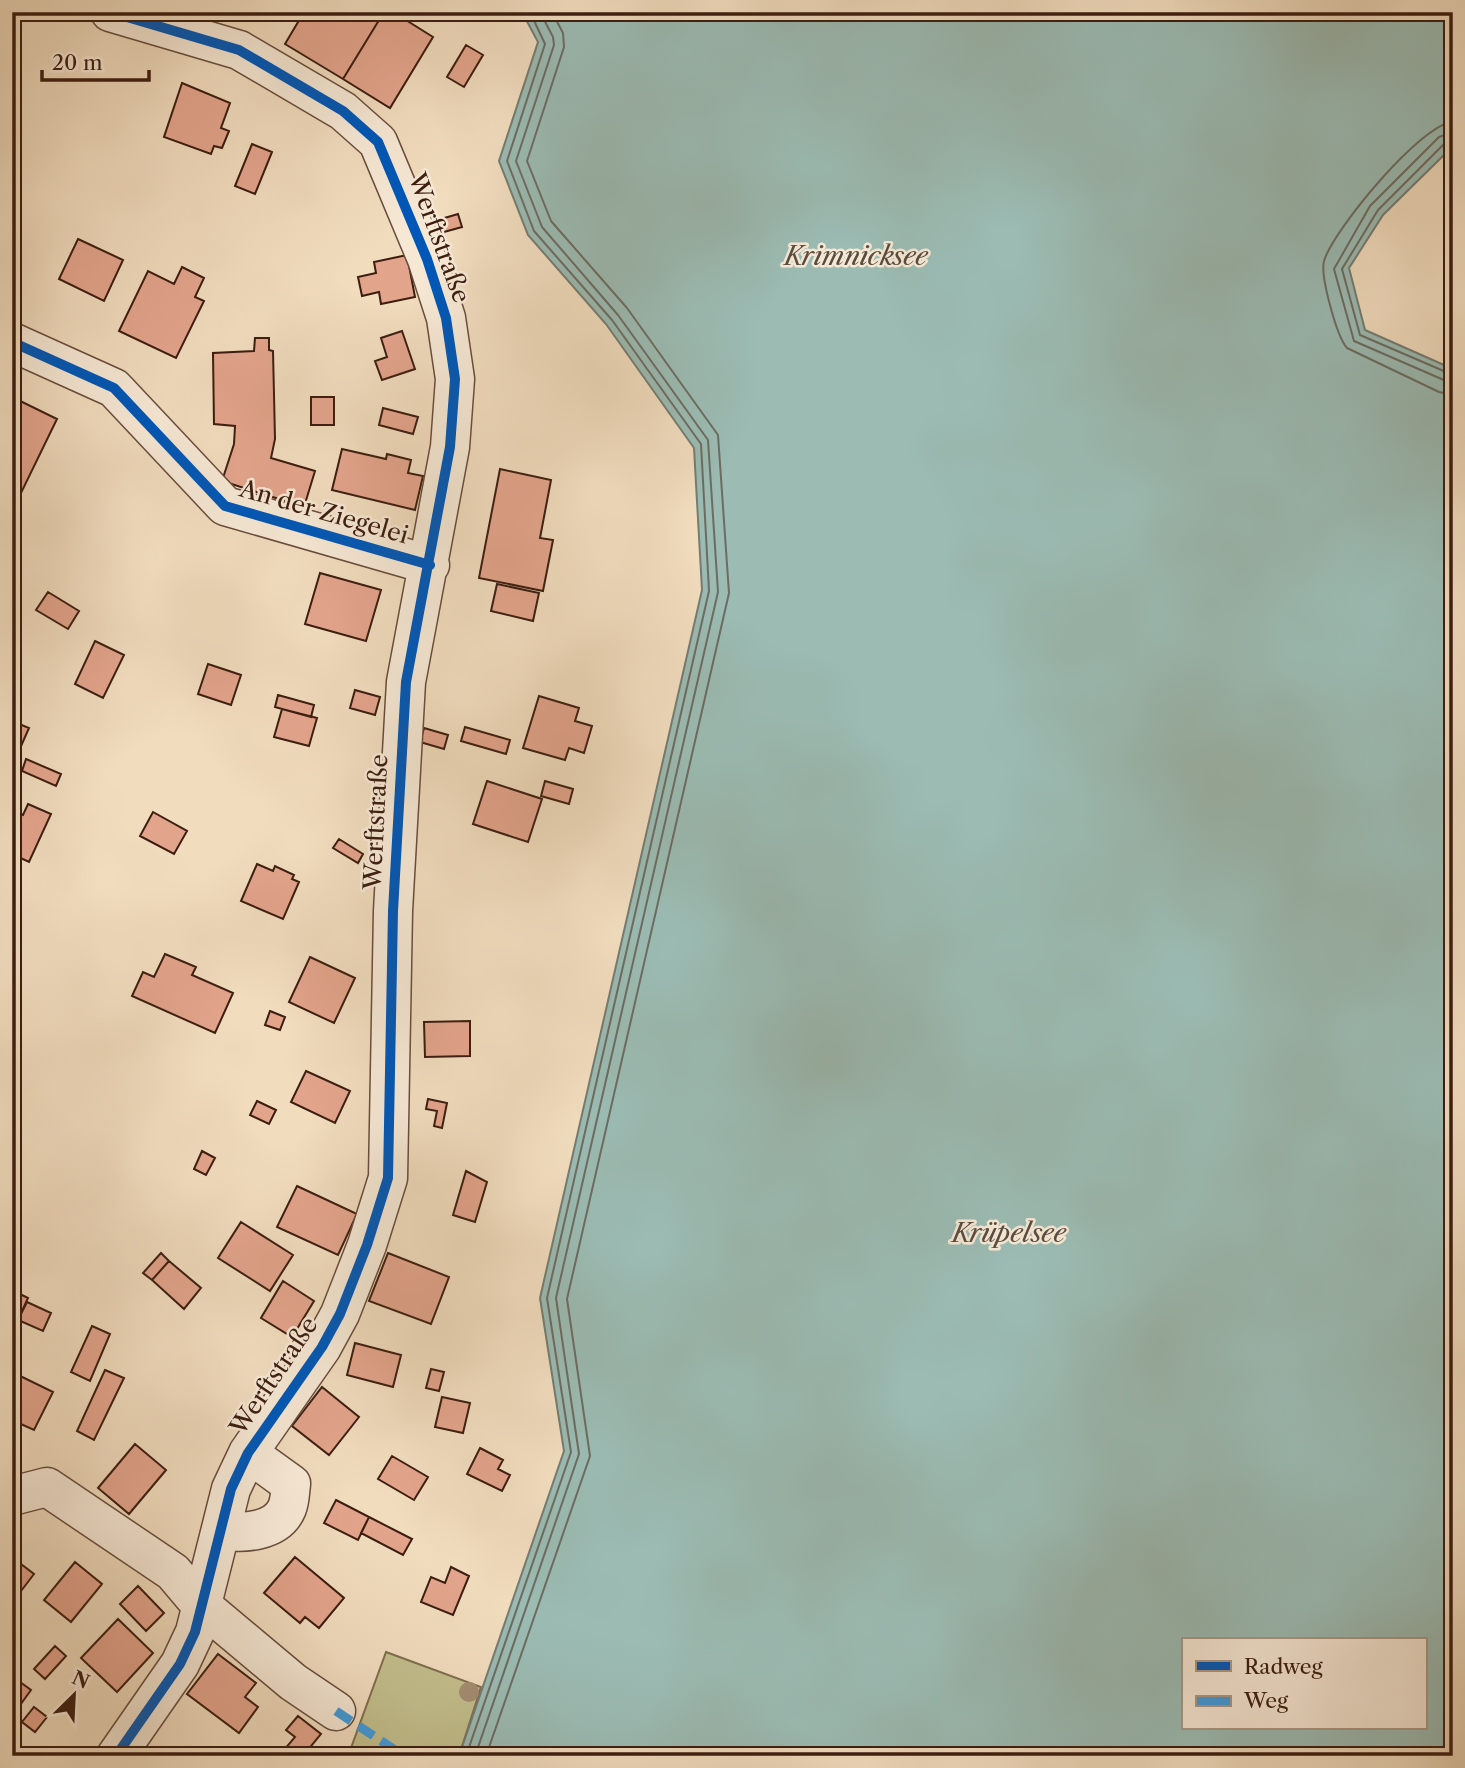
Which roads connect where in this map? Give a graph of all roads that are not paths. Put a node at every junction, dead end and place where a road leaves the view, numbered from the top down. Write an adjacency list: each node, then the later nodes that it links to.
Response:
1 (110, 12): 3 (street, Werftstraße)
2 (12, 342): 3 (street, An der Ziegelei)
3 (430, 565): 4 (street, Werftstraße)
4 (248, 1453): 6 (street, Werftstraße); 6 (street)
5 (12, 1496): 7 (street)
6 (221, 1530): 7 (street, Werftstraße)
7 (200, 1604): 8 (street); 9 (street, Werftstraße)
8 (336, 1711)
9 (116, 1756)

